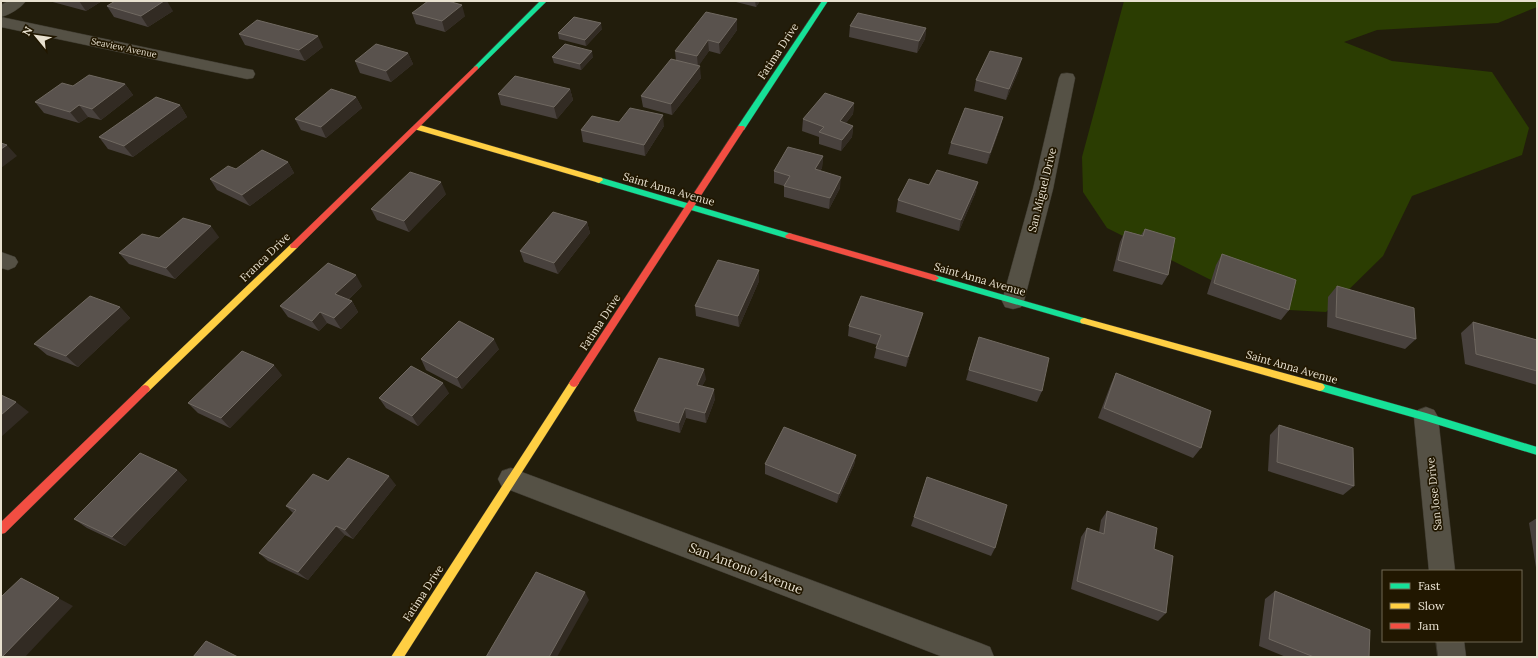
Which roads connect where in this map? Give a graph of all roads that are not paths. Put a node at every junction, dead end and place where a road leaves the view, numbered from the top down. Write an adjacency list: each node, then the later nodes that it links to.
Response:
1 (18, 1): 4 (street)
2 (544, 1): 8 (street, Franca Drive)
3 (825, 1): 9 (street, Fatima Drive)
4 (1, 12)
5 (1, 22): 6 (street, Seaview Avenue)
6 (247, 74)
7 (1067, 78): 10 (street, San Miguel Drive)
8 (417, 127): 9 (street, Saint Anna Avenue); 14 (street, Franca Drive)
9 (690, 207): 10 (street, Saint Anna Avenue); 13 (street, Fatima Drive)
10 (1013, 301): 11 (street, Saint Anna Avenue)
11 (1426, 418): 12 (street, Saint Anna Avenue); 15 (street, San Jose Drive)
12 (1537, 451)
13 (511, 479): 17 (street, San Antonio Avenue); 18 (street, Fatima Drive)
14 (1, 529)
15 (1442, 570)
16 (1450, 642): 20 (street)
17 (938, 650): 19 (street, San Antonio Avenue)
18 (397, 657)
19 (980, 657)
20 (1452, 657)

